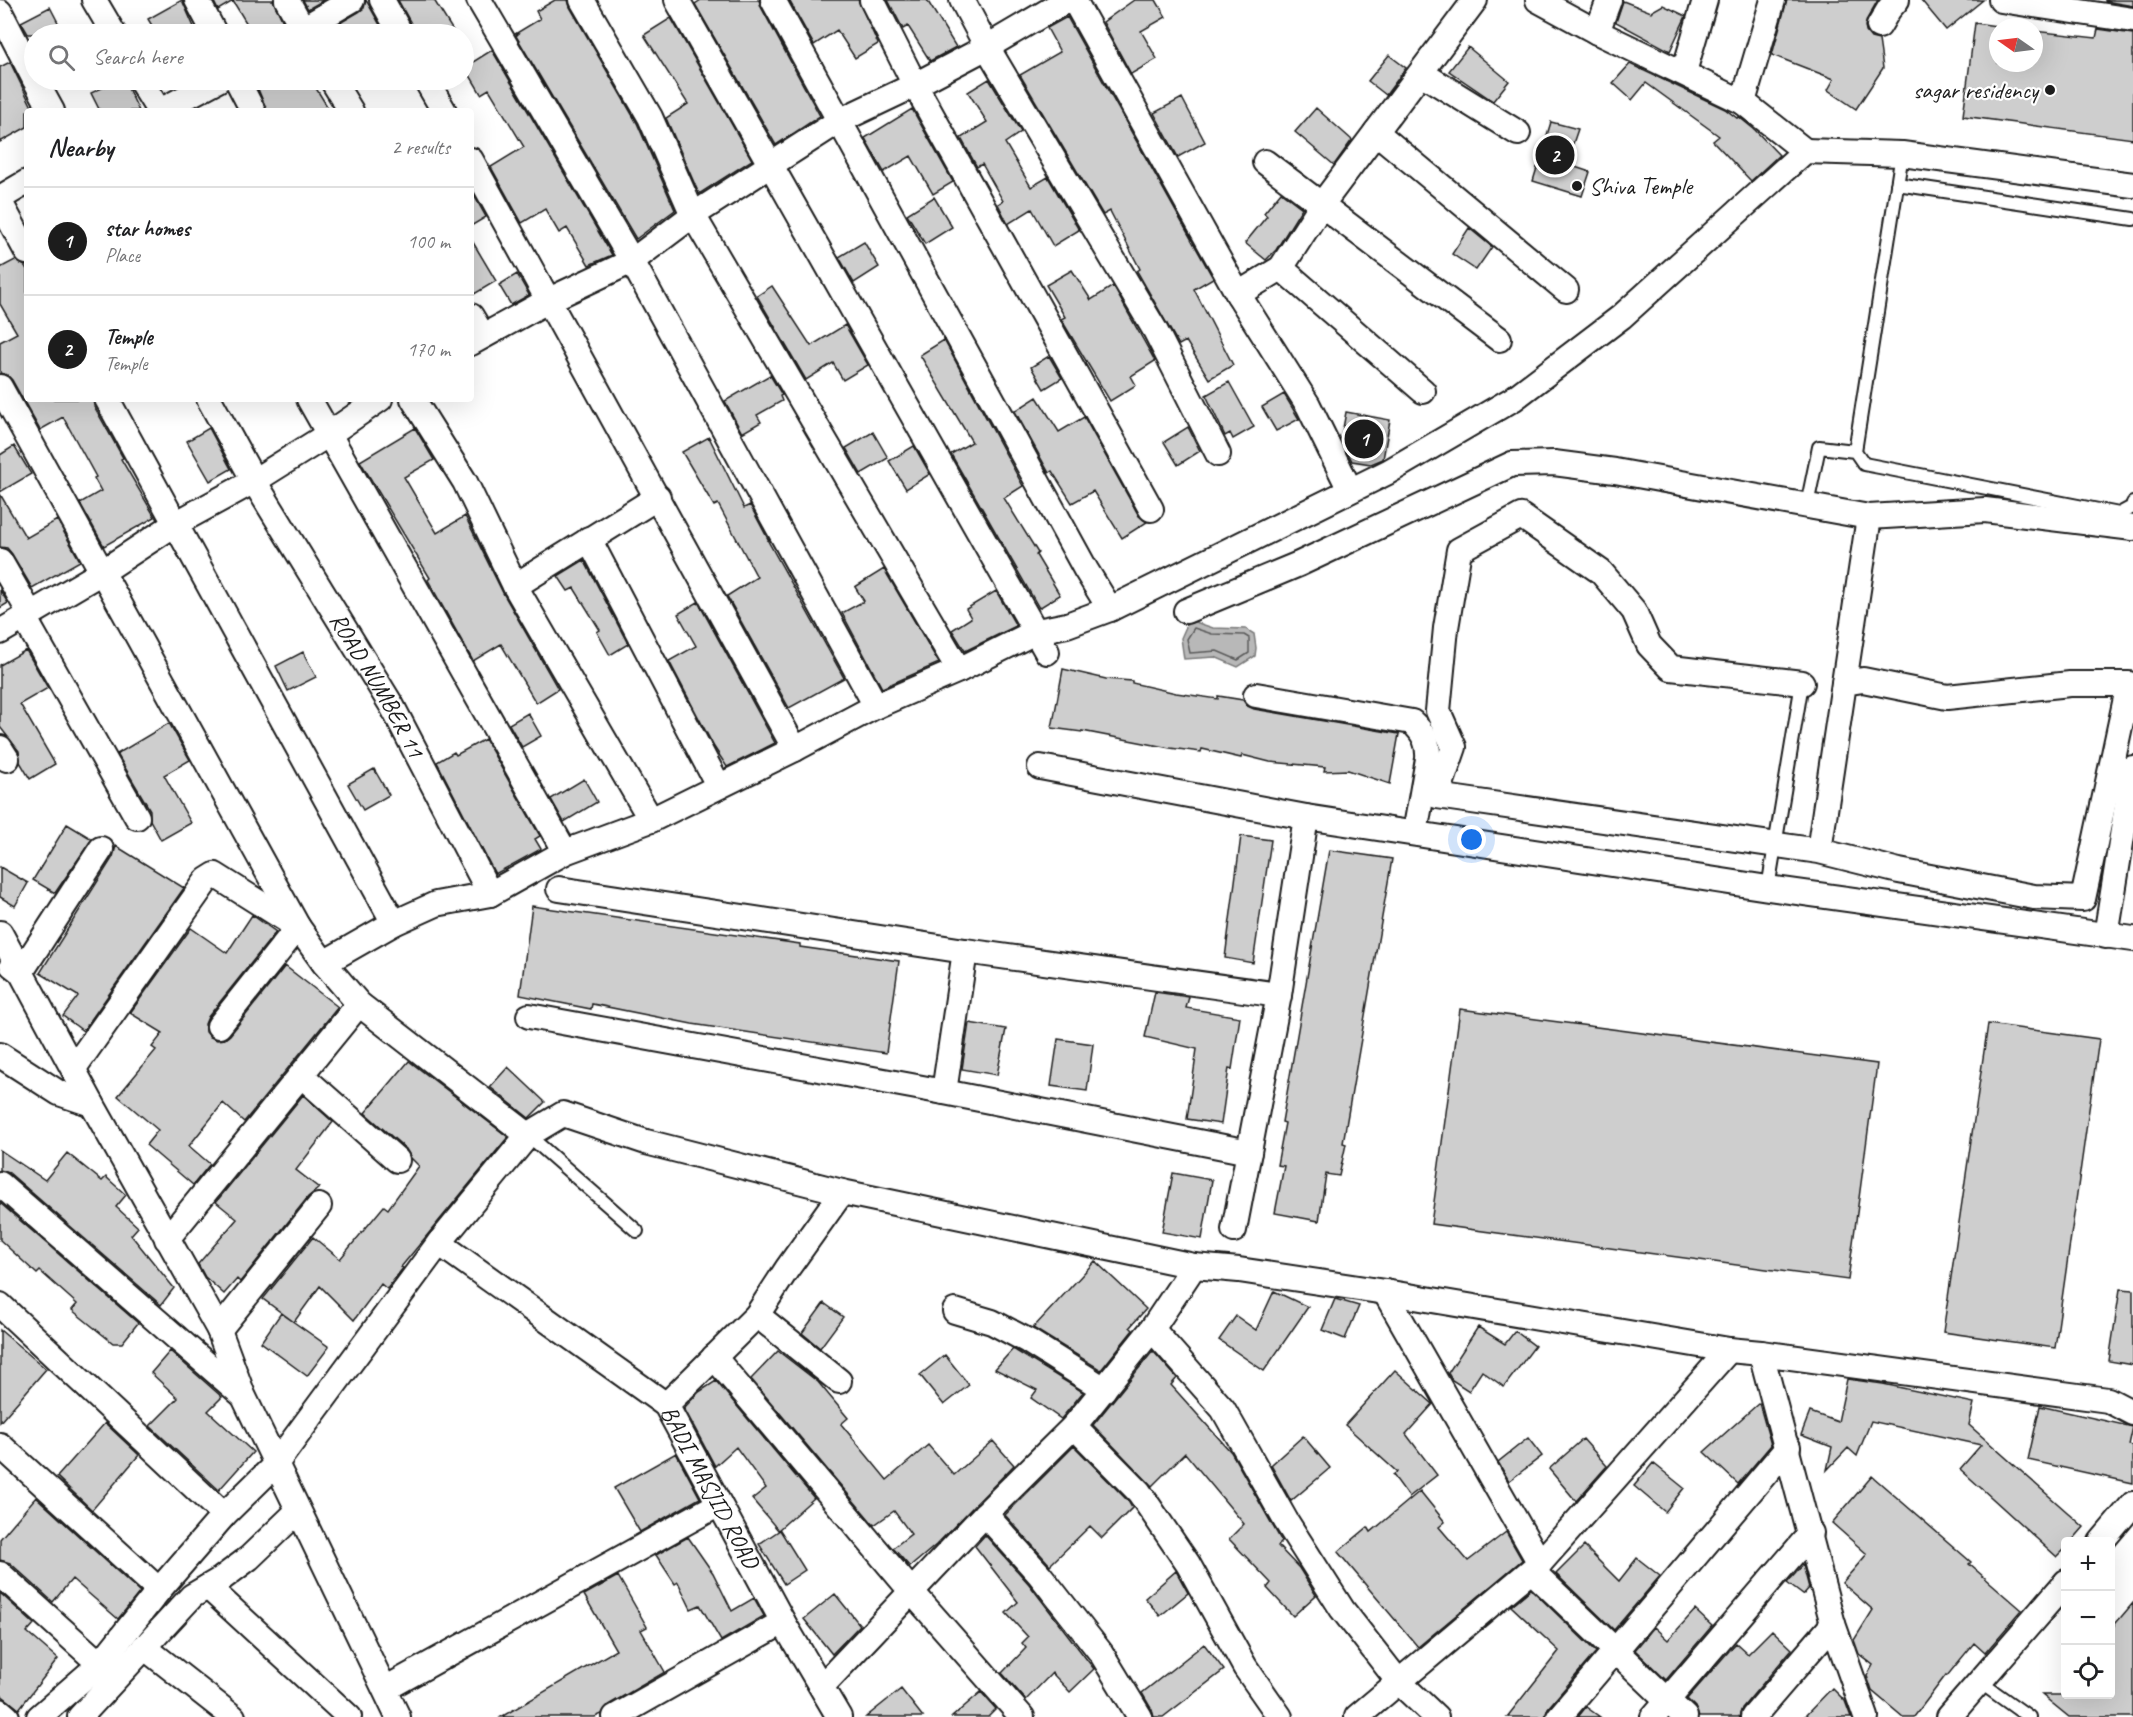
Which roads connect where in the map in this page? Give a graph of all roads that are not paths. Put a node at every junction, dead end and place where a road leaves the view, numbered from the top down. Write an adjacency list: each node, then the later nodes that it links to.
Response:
1 (94, 0): 23 (street)
2 (197, 0): 24 (street)
3 (287, 0): 25 (street)
4 (352, 0): 26 (street)
5 (382, 0): 27 (street)
6 (479, 0): 64 (street)
7 (582, 0): 61 (street)
8 (677, 0): 55 (street)
9 (773, 0): 48 (street)
10 (872, 0): 34 (street)
11 (962, 0): 30 (street)
12 (1067, 0): 30 (street)
13 (1074, 0): 67 (street)
14 (1475, 0): 33 (street)
15 (1538, 0): 29 (street)
16 (1609, 0): 29 (street)
17 (1705, 0): 32 (street)
18 (1773, 0): 41 (street)
19 (1897, 0): 28 (street)
20 (2001, 0): 22 (street)
21 (0, 12): 31 (street)
22 (2133, 20)
23 (108, 24)
24 (210, 24)
25 (297, 24)
26 (315, 24)
27 (395, 24)
28 (1880, 26)
29 (1596, 32): 32 (street)
30 (987, 47): 34 (street); 80 (street)
31 (24, 58)
32 (1684, 72): 41 (street)
33 (1421, 73): 49 (street); 50 (street)
34 (915, 85): 48 (street); 86 (street)
35 (40, 90): 42 (street)
36 (146, 90): 43 (street)
37 (199, 90): 44 (street)
38 (242, 90): 45 (street)
39 (338, 90): 46 (street)
40 (432, 90): 47 (street)
41 (1743, 102): 51 (street)
42 (50, 108)
43 (157, 108)
44 (165, 108)
45 (252, 108)
46 (349, 108)
47 (442, 108)
48 (838, 121): 55 (street); 94 (street)
49 (1376, 132): 60 (street); 66 (street)
50 (1518, 133)
51 (1805, 151): 52 (street); 82 (street)
52 (1902, 154): 57 (lane); 58 (street)
53 (1265, 162): 60 (street)
54 (474, 165): 68 (street)
55 (771, 165): 61 (street); 98 (street)
56 (24, 184): 59 (street)
57 (1897, 184): 62 (lane); 79 (lane)
58 (2133, 185)
59 (0, 200): 63 (street)
60 (1322, 204): 65 (street); 70 (street)
61 (693, 215): 64 (street); 99 (street)
62 (2133, 219)
63 (24, 246)
64 (632, 261): 68 (street); 103 (street)
65 (1281, 268): 67 (street); 72 (street)
66 (1566, 290)
67 (1238, 294): 82 (street)
68 (549, 300): 69 (street); 83 (street)
69 (475, 332)
70 (1499, 339)
71 (0, 387): 92 (street)
72 (1423, 391)
73 (109, 402): 88 (street)
74 (211, 402): 81 (street, ROAD NUMBER 11)
75 (311, 402): 78 (street)
76 (376, 402): 78 (street)
77 (415, 402): 93 (street)
78 (328, 434): 81 (street); 115 (street)
79 (1856, 451): 84 (lane); 85 (lane)
80 (1218, 454)
81 (254, 481): 88 (street); 118 (street, ROAD NUMBER 11)
82 (1350, 490): 94 (street)
83 (658, 497): 90 (street); 104 (street)
84 (2133, 503)
85 (1807, 506): 87 (street); 95 (street)
86 (1151, 509)
87 (1869, 516): 89 (street); 101 (street)
88 (175, 524): 92 (street); 119 (street)
89 (2133, 528)
90 (589, 539): 93 (street); 107 (street)
91 (0, 561): 96 (street)
92 (102, 572): 96 (street); 120 (street)
93 (515, 586): 110 (street)
94 (1110, 609): 98 (street)
95 (1186, 611)
96 (28, 617): 97 (street); 108 (street)
97 (0, 632)
98 (1041, 640): 99 (street)
99 (959, 670): 103 (street)
100 (1802, 683): 112 (lane); 112 (street)
101 (1844, 683): 114 (street); 114 (street)
102 (1256, 695): 111 (street)
103 (876, 706): 104 (street)
104 (795, 749): 107 (street)
105 (1040, 767): 109 (street)
106 (2133, 768): 122 (street)
107 (718, 785): 110 (street)
108 (137, 817)
109 (1306, 817): 111 (street); 128 (street)
110 (651, 820): 115 (street)
111 (1415, 833): 116 (street)
112 (1775, 844): 114 (street); 116 (lane)
113 (101, 849): 127 (street)
114 (1819, 851)
115 (566, 852): 118 (street)
116 (1768, 888): 122 (street)
117 (559, 889): 124 (street)
118 (490, 894): 119 (street)
119 (394, 924): 126 (street)
120 (298, 927): 126 (street); 131 (street); 133 (street)
121 (0, 933): 127 (street)
122 (2106, 936): 123 (street)
123 (2133, 939)
124 (965, 951): 128 (street); 135 (street)
125 (0, 957): 127 (street)
126 (324, 963): 129 (street)
127 (21, 972): 133 (street)
128 (1279, 995): 138 (street)
129 (358, 1004): 134 (street); 137 (street)
130 (530, 1016): 135 (street)
131 (219, 1026)
132 (0, 1055): 136 (street)
133 (74, 1068): 136 (street)
134 (301, 1075): 139 (street); 145 (street)
135 (944, 1092): 138 (street)
136 (92, 1104): 145 (street)
137 (528, 1135): 141 (street); 144 (lane); 146 (street)
138 (1249, 1152): 143 (street)
139 (397, 1160)
140 (0, 1184): 159 (street)
141 (842, 1192): 147 (street); 151 (street)
142 (319, 1206): 153 (street)
143 (1234, 1230)
144 (637, 1231)
145 (167, 1239): 153 (street)
146 (439, 1243): 160 (street, BADI MASJID ROAD); 165 (street)
147 (1194, 1266): 148 (street); 152 (street)
148 (1385, 1292): 154 (street); 173 (street)
149 (0, 1305): 170 (street)
150 (955, 1311): 158 (street)
151 (757, 1315): 156 (street); 157 (street)
152 (1152, 1329): 158 (street); 184 (street)
153 (219, 1330): 159 (street)
154 (1729, 1350): 155 (street); 173 (street)
155 (1761, 1353): 161 (street); 164 (street)
156 (714, 1357): 160 (street); 178 (street)
157 (839, 1381)
158 (1104, 1389): 162 (street)
159 (243, 1395): 165 (street)
160 (666, 1405): 166 (street, BADI MASJID ROAD)
161 (2133, 1413)
162 (1074, 1426): 169 (street); 200 (street)
163 (0, 1445): 177 (street)
164 (1788, 1447): 171 (street); 182 (street)
165 (275, 1465): 168 (street); 170 (street)
166 (719, 1504): 179 (street, BADI MASJID ROAD); 187 (street)
167 (2133, 1504): 172 (street)
168 (298, 1511): 175 (street); 187 (street)
169 (985, 1514): 178 (street); 199 (street)
170 (225, 1515): 177 (street)
171 (1810, 1533): 180 (street); 188 (street)
172 (2105, 1537)
173 (1536, 1567): 182 (street); 184 (street)
174 (0, 1574): 183 (street)
175 (208, 1587): 181 (street); 194 (street)
176 (2061, 1588): 185 (street)
177 (159, 1590): 183 (street)
178 (912, 1592): 186 (street); 198 (street)
179 (783, 1622): 186 (street, BADI MASJID ROAD); 196 (street)
180 (1833, 1624): 205 (street); 206 (street)
181 (144, 1647): 192 (street); 193 (street)
182 (1615, 1650): 188 (street); 203 (street)
183 (100, 1664): 191 (street)
184 (1398, 1681): 201 (street); 202 (street)
185 (1980, 1682): 207 (street); 208 (lane)
186 (822, 1686): 197 (street, BADI MASJID ROAD)
187 (385, 1689): 195 (street)
188 (1659, 1708): 204 (street)
189 (0, 1711): 190 (street)
190 (7, 1717)
191 (39, 1717)
192 (80, 1717)
193 (233, 1717)
194 (349, 1717)
195 (398, 1717)
196 (615, 1717)
197 (839, 1717)
198 (1022, 1717)
199 (1140, 1717)
200 (1280, 1717)
201 (1358, 1717)
202 (1436, 1717)
203 (1559, 1717)
204 (1685, 1717)
205 (1753, 1717)
206 (1866, 1717)
207 (1950, 1717)
208 (2029, 1717)

